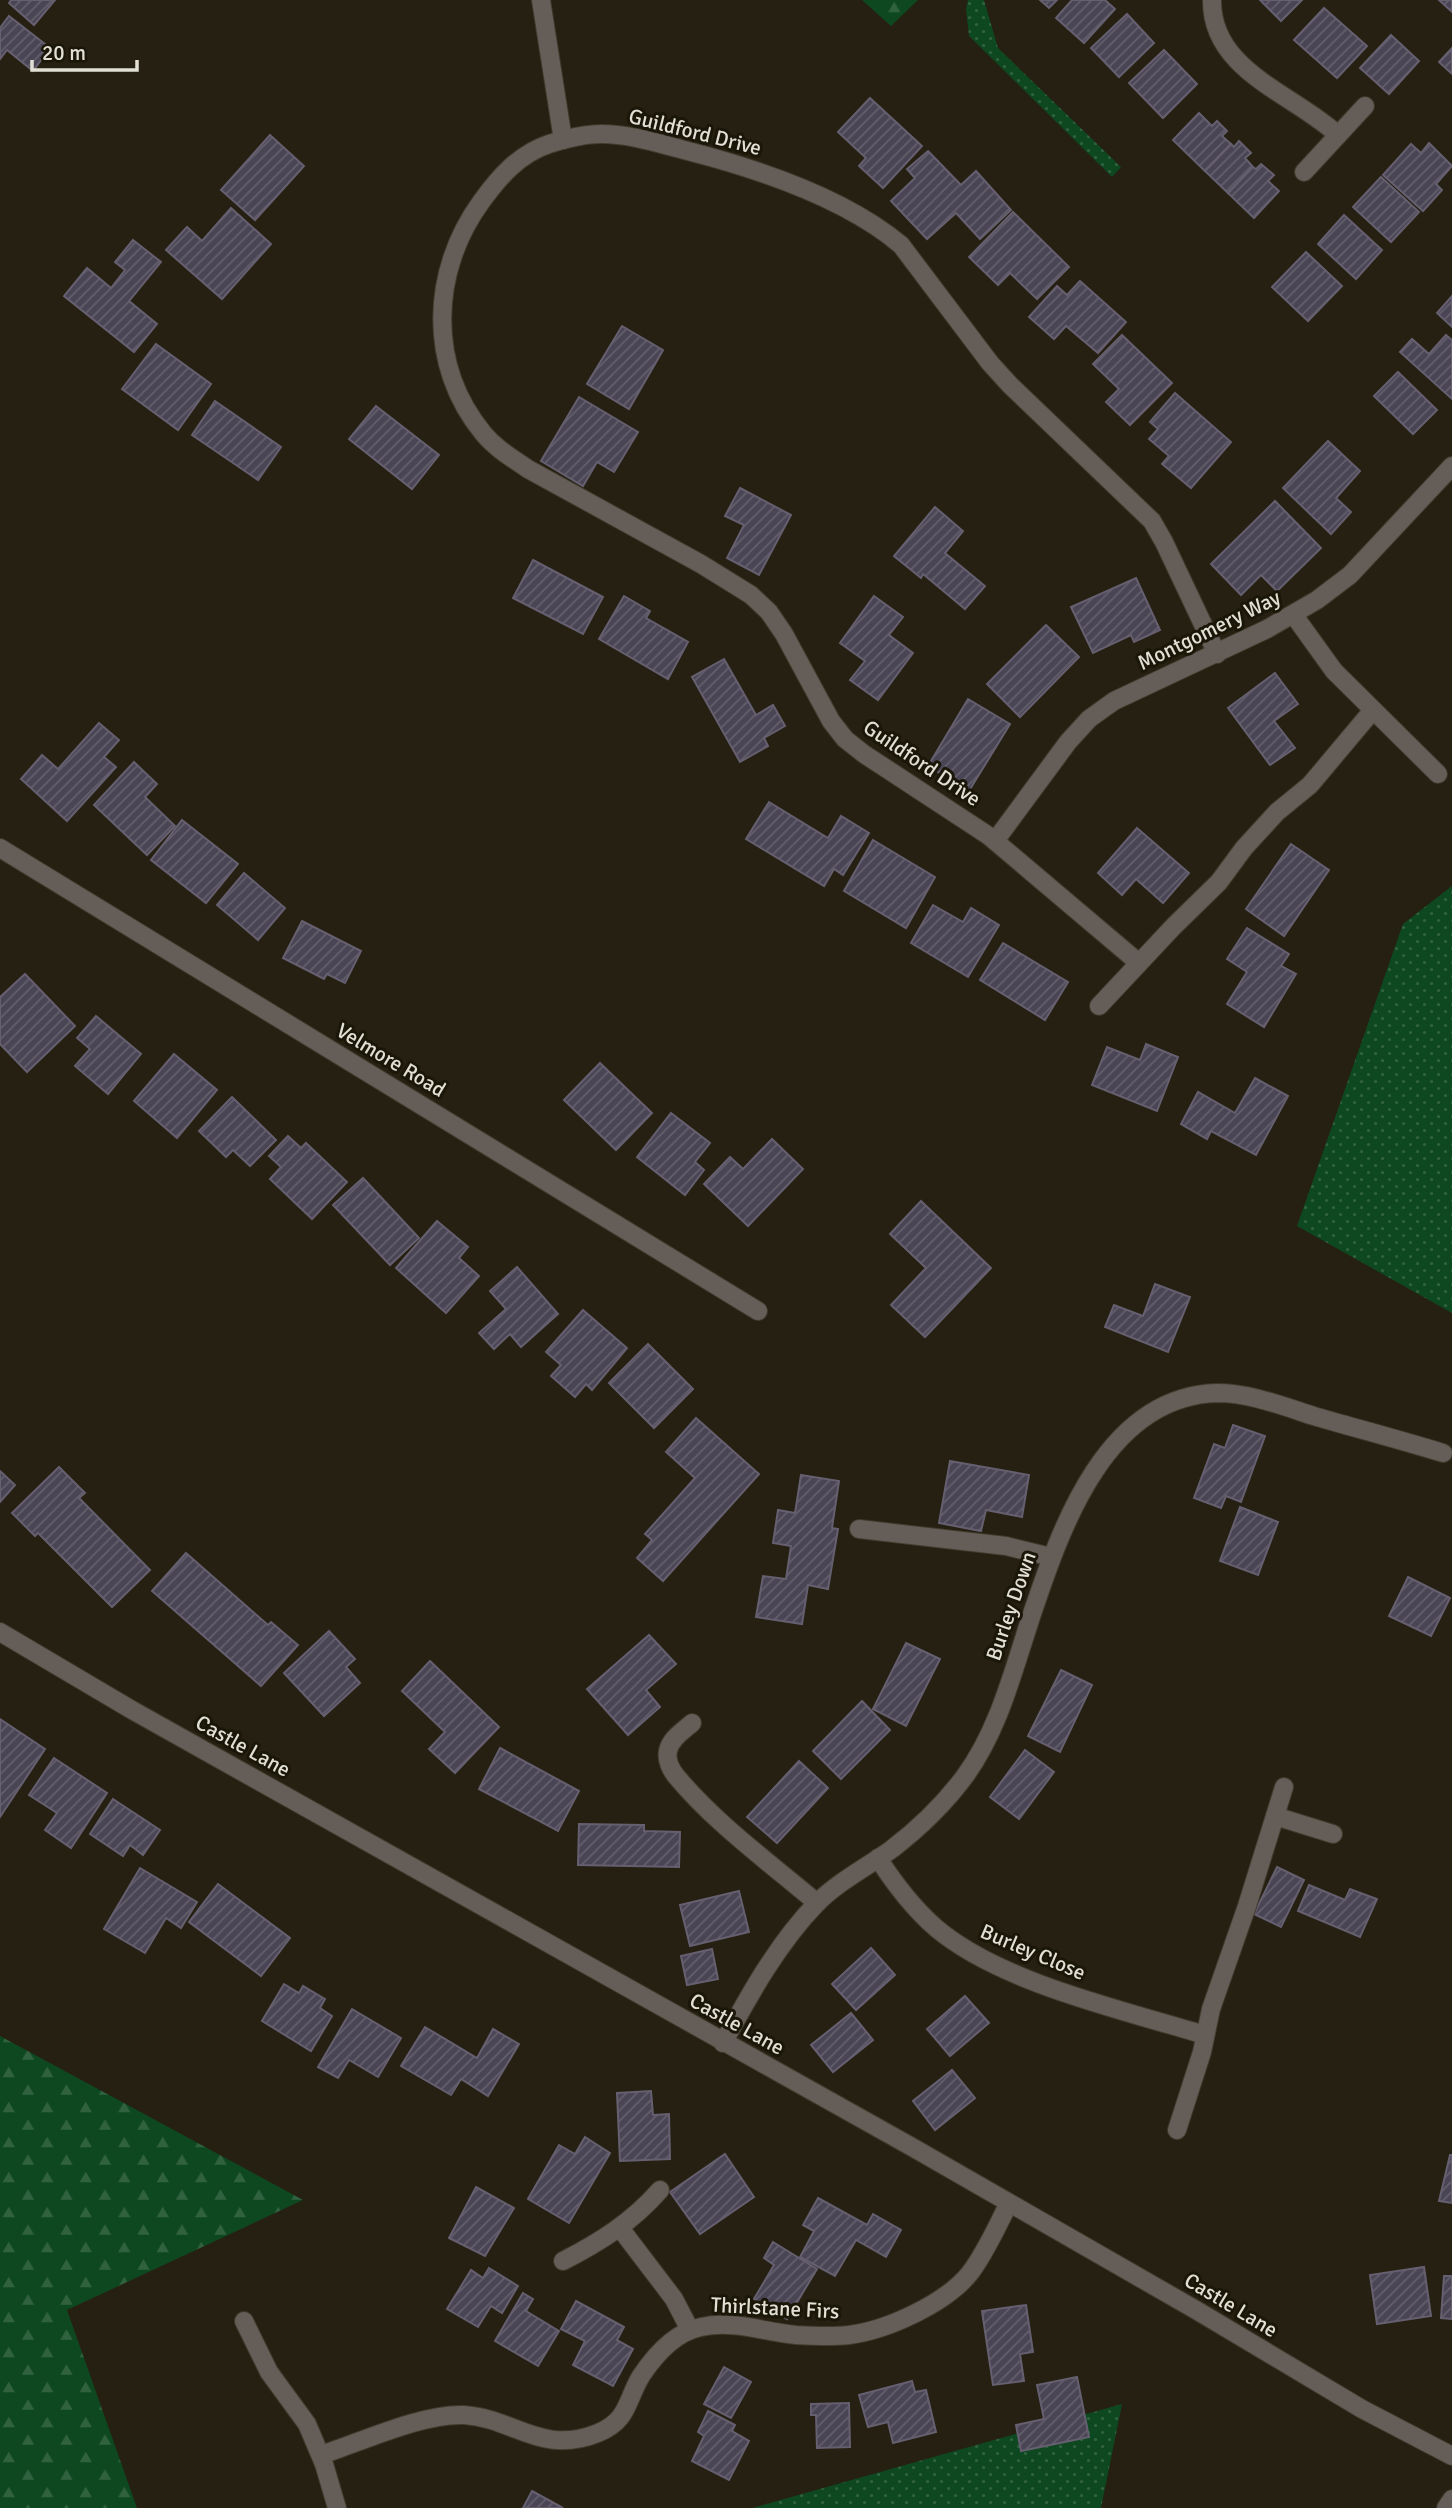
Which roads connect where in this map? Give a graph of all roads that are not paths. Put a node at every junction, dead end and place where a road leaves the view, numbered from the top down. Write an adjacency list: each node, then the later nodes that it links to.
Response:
1 (541, 0): 5 (street)
2 (1212, 0): 4 (street)
3 (1365, 106): 4 (street)
4 (1338, 135): 6 (street)
5 (564, 140): 9 (street, Guildford Drive); 12 (street, Guildford Drive)
6 (1304, 172)
7 (1452, 466): 8 (street, Montgomery Way)
8 (1293, 614): 9 (street, Montgomery Way); 10 (street)
9 (1217, 654): 12 (street, Montgomery Way)
10 (1373, 710): 11 (street); 14 (street)
11 (1438, 774)
12 (995, 841): 14 (street, Guildford Drive)
13 (0, 848): 16 (street, Velmore Road)
14 (1139, 963): 15 (street)
15 (1100, 1006)
16 (758, 1311)
17 (1443, 1453): 19 (street, Burley Down)
18 (859, 1529): 19 (street)
19 (1051, 1557): 25 (street, Burley Down)
20 (0, 1632): 28 (street, Castle Lane)
21 (692, 1723): 26 (street)
22 (1284, 1787): 23 (street)
23 (1275, 1816): 24 (street); 27 (street)
24 (1333, 1834)
25 (878, 1858): 26 (street, Burley Down); 27 (street, Burley Close)
26 (817, 1903): 28 (street, Burley Down)
27 (1205, 2035): 29 (street)
28 (723, 2043): 31 (street, Castle Lane)
29 (1177, 2130)
30 (660, 2190): 32 (street)
31 (1009, 2203): 35 (street, Thirlstane Firs); 37 (street, Castle Lane)
32 (620, 2228): 33 (street); 35 (street, Thirlstane Firs)
33 (563, 2261)
34 (244, 2321): 36 (street)
35 (690, 2330): 36 (street, Thirlstane Firs)
36 (321, 2455): 39 (street)
37 (1452, 2456)
38 (1452, 2499): 40 (street)
39 (337, 2508)
40 (1446, 2508)

